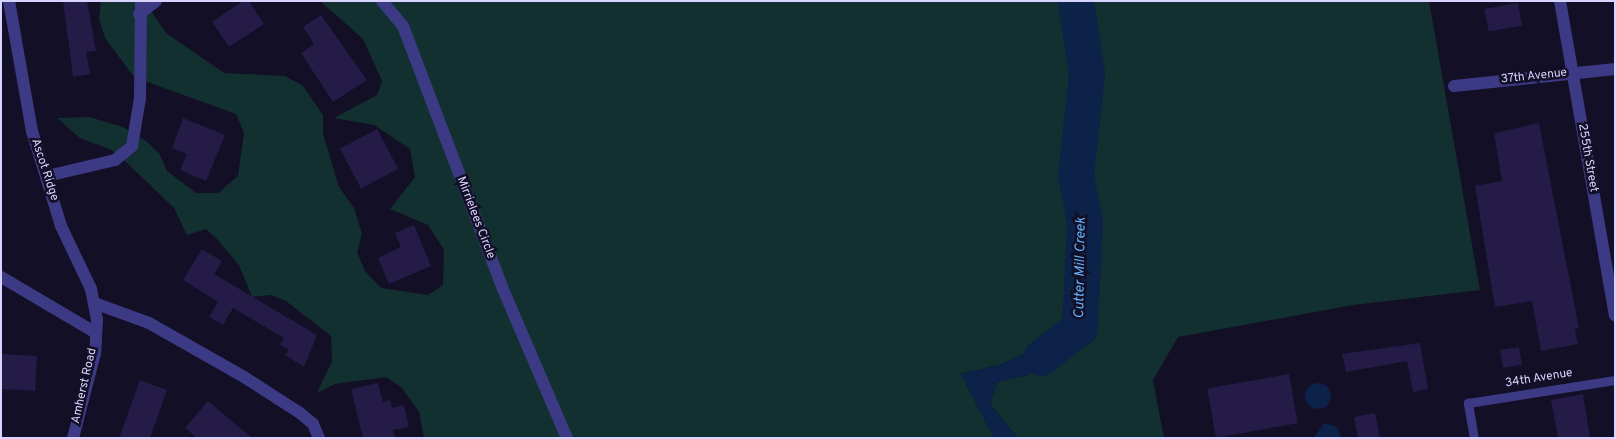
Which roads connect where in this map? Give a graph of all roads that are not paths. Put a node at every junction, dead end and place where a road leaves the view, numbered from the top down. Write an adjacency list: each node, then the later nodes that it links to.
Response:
1 (9, 1): 9 (street, Ascot Ridge)
2 (156, 1): 5 (street)
3 (382, 1): 17 (street, Mirrielees Circle)
4 (1560, 1): 7 (street, 255th Street)
5 (140, 8): 9 (street)
6 (1615, 69): 7 (street, 37th Avenue)
7 (1572, 72): 8 (street, 37th Avenue); 12 (street, 255th Street)
8 (1454, 86)
9 (47, 176): 11 (street, Ascot Ridge)
10 (1, 277): 13 (street)
11 (94, 303): 13 (street, Ascot Ridge); 16 (street)
12 (1615, 315)
13 (96, 333): 15 (street, Amherst Road)
14 (1615, 380): 18 (lane, 34th Avenue)
15 (73, 438)
16 (318, 438)
17 (567, 438)
18 (1474, 438)

